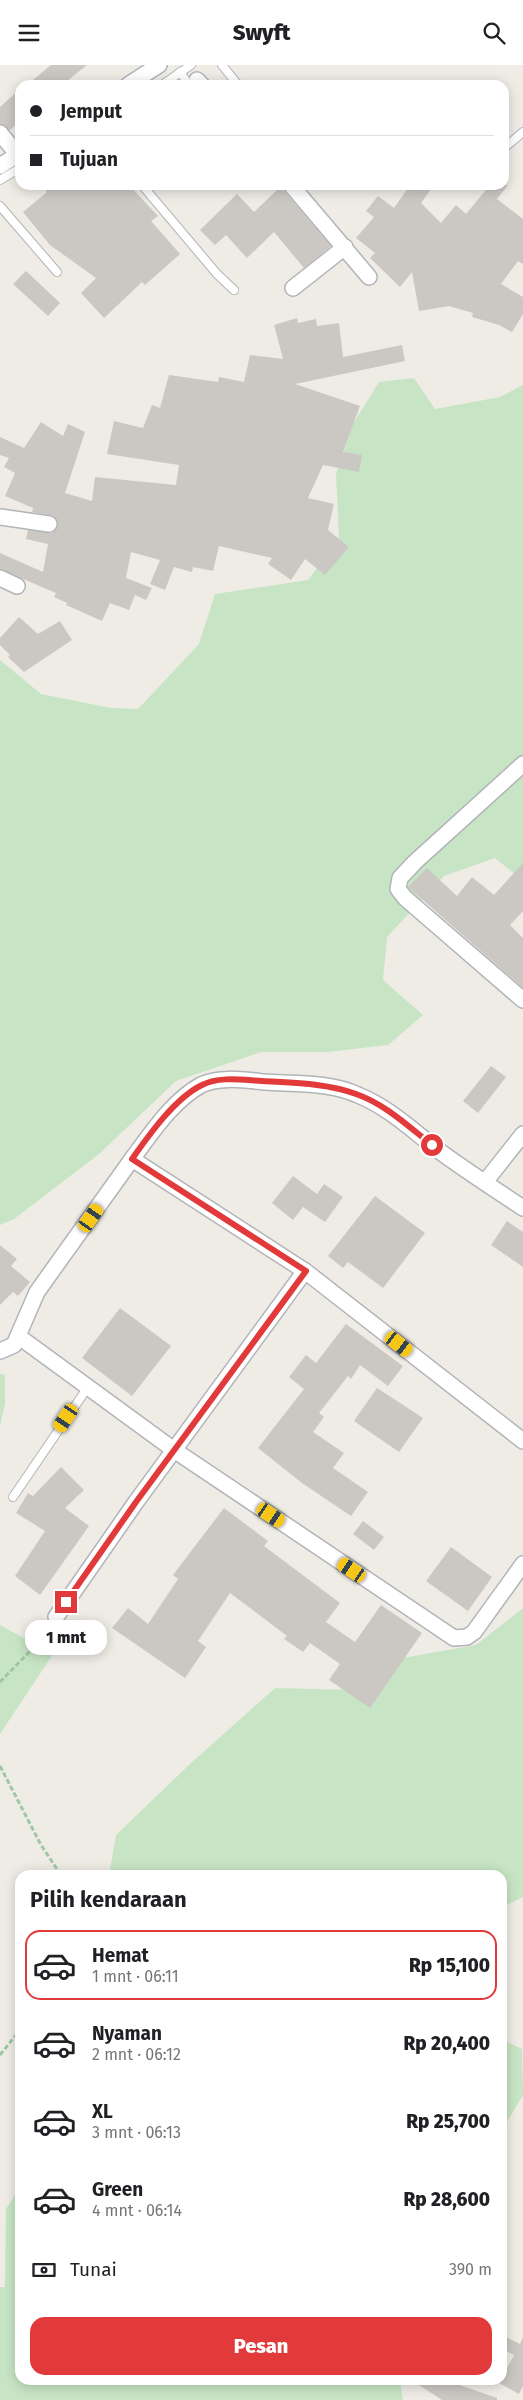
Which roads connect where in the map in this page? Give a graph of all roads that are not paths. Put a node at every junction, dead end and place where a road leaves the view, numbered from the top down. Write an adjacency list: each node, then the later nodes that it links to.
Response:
1 (159, 65): 5 (street)
2 (191, 65): 4 (lane)
3 (222, 65): 8 (lane)
4 (180, 72): 6 (lane); 7 (lane)
5 (136, 80)
6 (169, 80)
7 (186, 80)
8 (234, 80)
9 (523, 132): 11 (lane)
10 (0, 133): 12 (street)
11 (509, 145)
12 (15, 153)
13 (15, 160): 15 (street)
14 (15, 163): 16 (lane)
15 (0, 166)
16 (0, 180)
17 (146, 190): 24 (lane)
18 (295, 190): 20 (street)
19 (0, 206): 21 (lane)
20 (344, 247): 22 (street); 23 (street)
21 (57, 272)
22 (369, 277)
23 (293, 288)
24 (234, 290)
25 (0, 517): 26 (street)
26 (49, 524)
27 (0, 578): 28 (street)
28 (18, 586)
29 (523, 764): 30 (street)
30 (523, 1000)
31 (523, 1134): 33 (street)
32 (132, 1159): 33 (street); 35 (street); 36 (street)
33 (485, 1181): 34 (street)
34 (523, 1208)
35 (306, 1271): 39 (street); 40 (street)
36 (18, 1336): 37 (street); 38 (street)
37 (0, 1351)
38 (88, 1387): 40 (street); 41 (lane)
39 (523, 1441)
40 (174, 1449): 42 (street); 43 (street)
41 (13, 1497)
42 (523, 1564)
43 (56, 1617)

